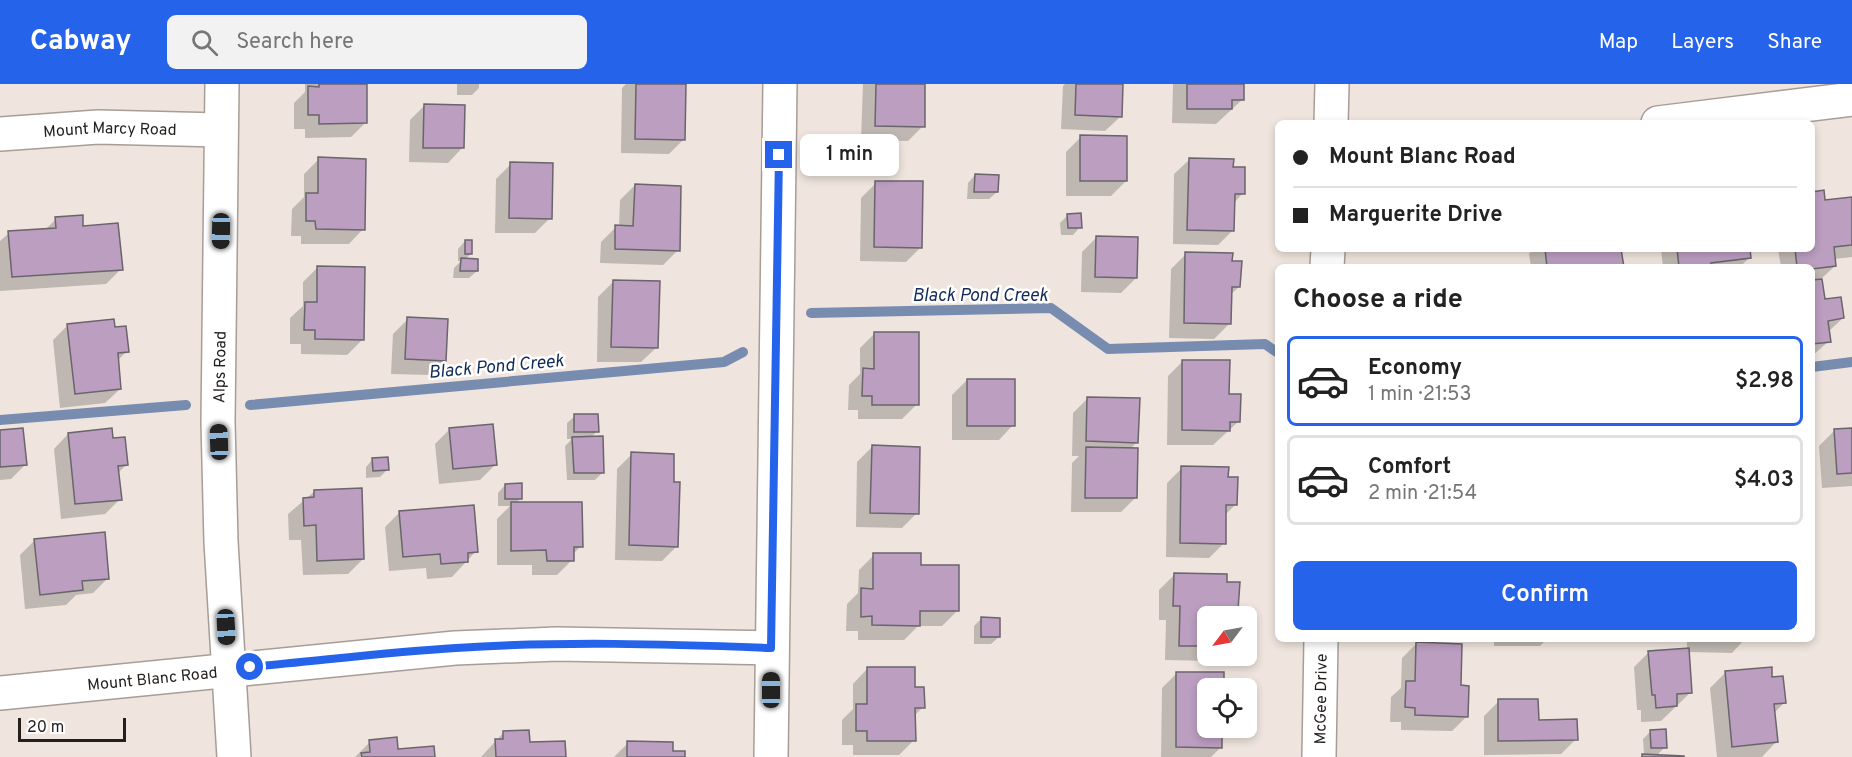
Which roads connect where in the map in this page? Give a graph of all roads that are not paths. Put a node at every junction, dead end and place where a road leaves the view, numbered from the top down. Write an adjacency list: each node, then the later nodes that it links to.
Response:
1 (222, 84): 7 (street, Alps Road)
2 (780, 84): 10 (street)
3 (1332, 84): 5 (street)
4 (1852, 99): 6 (street)
5 (1331, 120)
6 (1682, 120)
7 (220, 130): 8 (street, Mount Marcy Road); 11 (street, Alps Road)
8 (0, 134)
9 (1321, 642): 15 (street, McGee Drive)
10 (771, 648): 11 (street, Mount Blanc Road); 14 (street)
11 (228, 670): 12 (street, Mount Blanc Road); 13 (street, Alps Road)
12 (0, 693)
13 (234, 757)
14 (771, 757)
15 (1319, 757)

